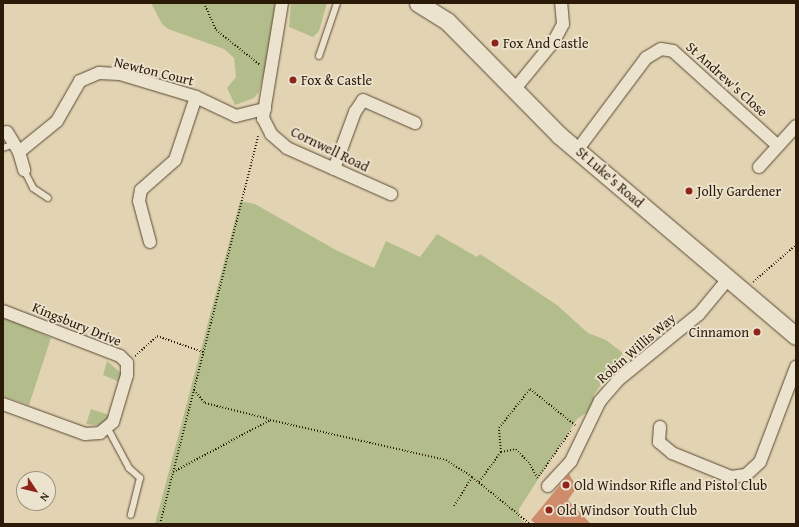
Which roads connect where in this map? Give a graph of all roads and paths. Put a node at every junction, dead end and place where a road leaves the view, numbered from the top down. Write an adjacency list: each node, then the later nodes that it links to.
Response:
1 (204, 3): 7 (path)
2 (282, 3): 7 (street)
3 (337, 3): 6 (lane)
4 (562, 3): 8 (street)
5 (427, 5): 8 (main road, St Luke's Road)
6 (319, 56)
7 (270, 76): 10 (street)
8 (514, 90): 16 (main road, St Luke's Road)
9 (196, 97): 10 (street, Newton Court); 15 (street, Newton Court); 22 (street)
10 (264, 113): 18 (street, Cornwell Road); 28 (path)
11 (415, 123): 18 (street)
12 (796, 126): 14 (street)
13 (7, 132): 15 (street)
14 (777, 145): 16 (street, St Andrew's Close); 17 (street)
15 (12, 148): 19 (street)
16 (578, 149): 24 (main road, St Luke's Road)
17 (759, 167)
18 (334, 169): 20 (street, Cornwell Road)
19 (24, 170): 21 (lane)
20 (390, 194)
21 (48, 198)
22 (150, 242)
23 (796, 245): 25 (path)
24 (728, 279): 25 (main road, St Luke's Road); 43 (street, Robin Willis Way)
25 (743, 292): 27 (main road, St Luke's Road)
26 (3, 311): 29 (street, Kingsbury Drive)
27 (796, 336)
28 (203, 352): 29 (path); 31 (path)
29 (127, 363): 36 (street, Kingsbury Drive)
30 (796, 367): 37 (street)
31 (194, 390): 33 (path); 39 (path)
32 (3, 404): 36 (street)
33 (270, 420): 39 (path); 40 (path)
34 (579, 420): 35 (path)
35 (575, 425): 38 (path); 41 (path)
36 (107, 426): 45 (lane)
37 (660, 427)
38 (501, 452): 41 (path); 42 (path)
39 (173, 472): 46 (path)
40 (472, 477): 42 (path); 44 (path)
41 (538, 479): 43 (path)
42 (479, 482): 47 (path)
43 (548, 486)
44 (454, 506)
45 (131, 515)
46 (160, 524)
47 (530, 524)

